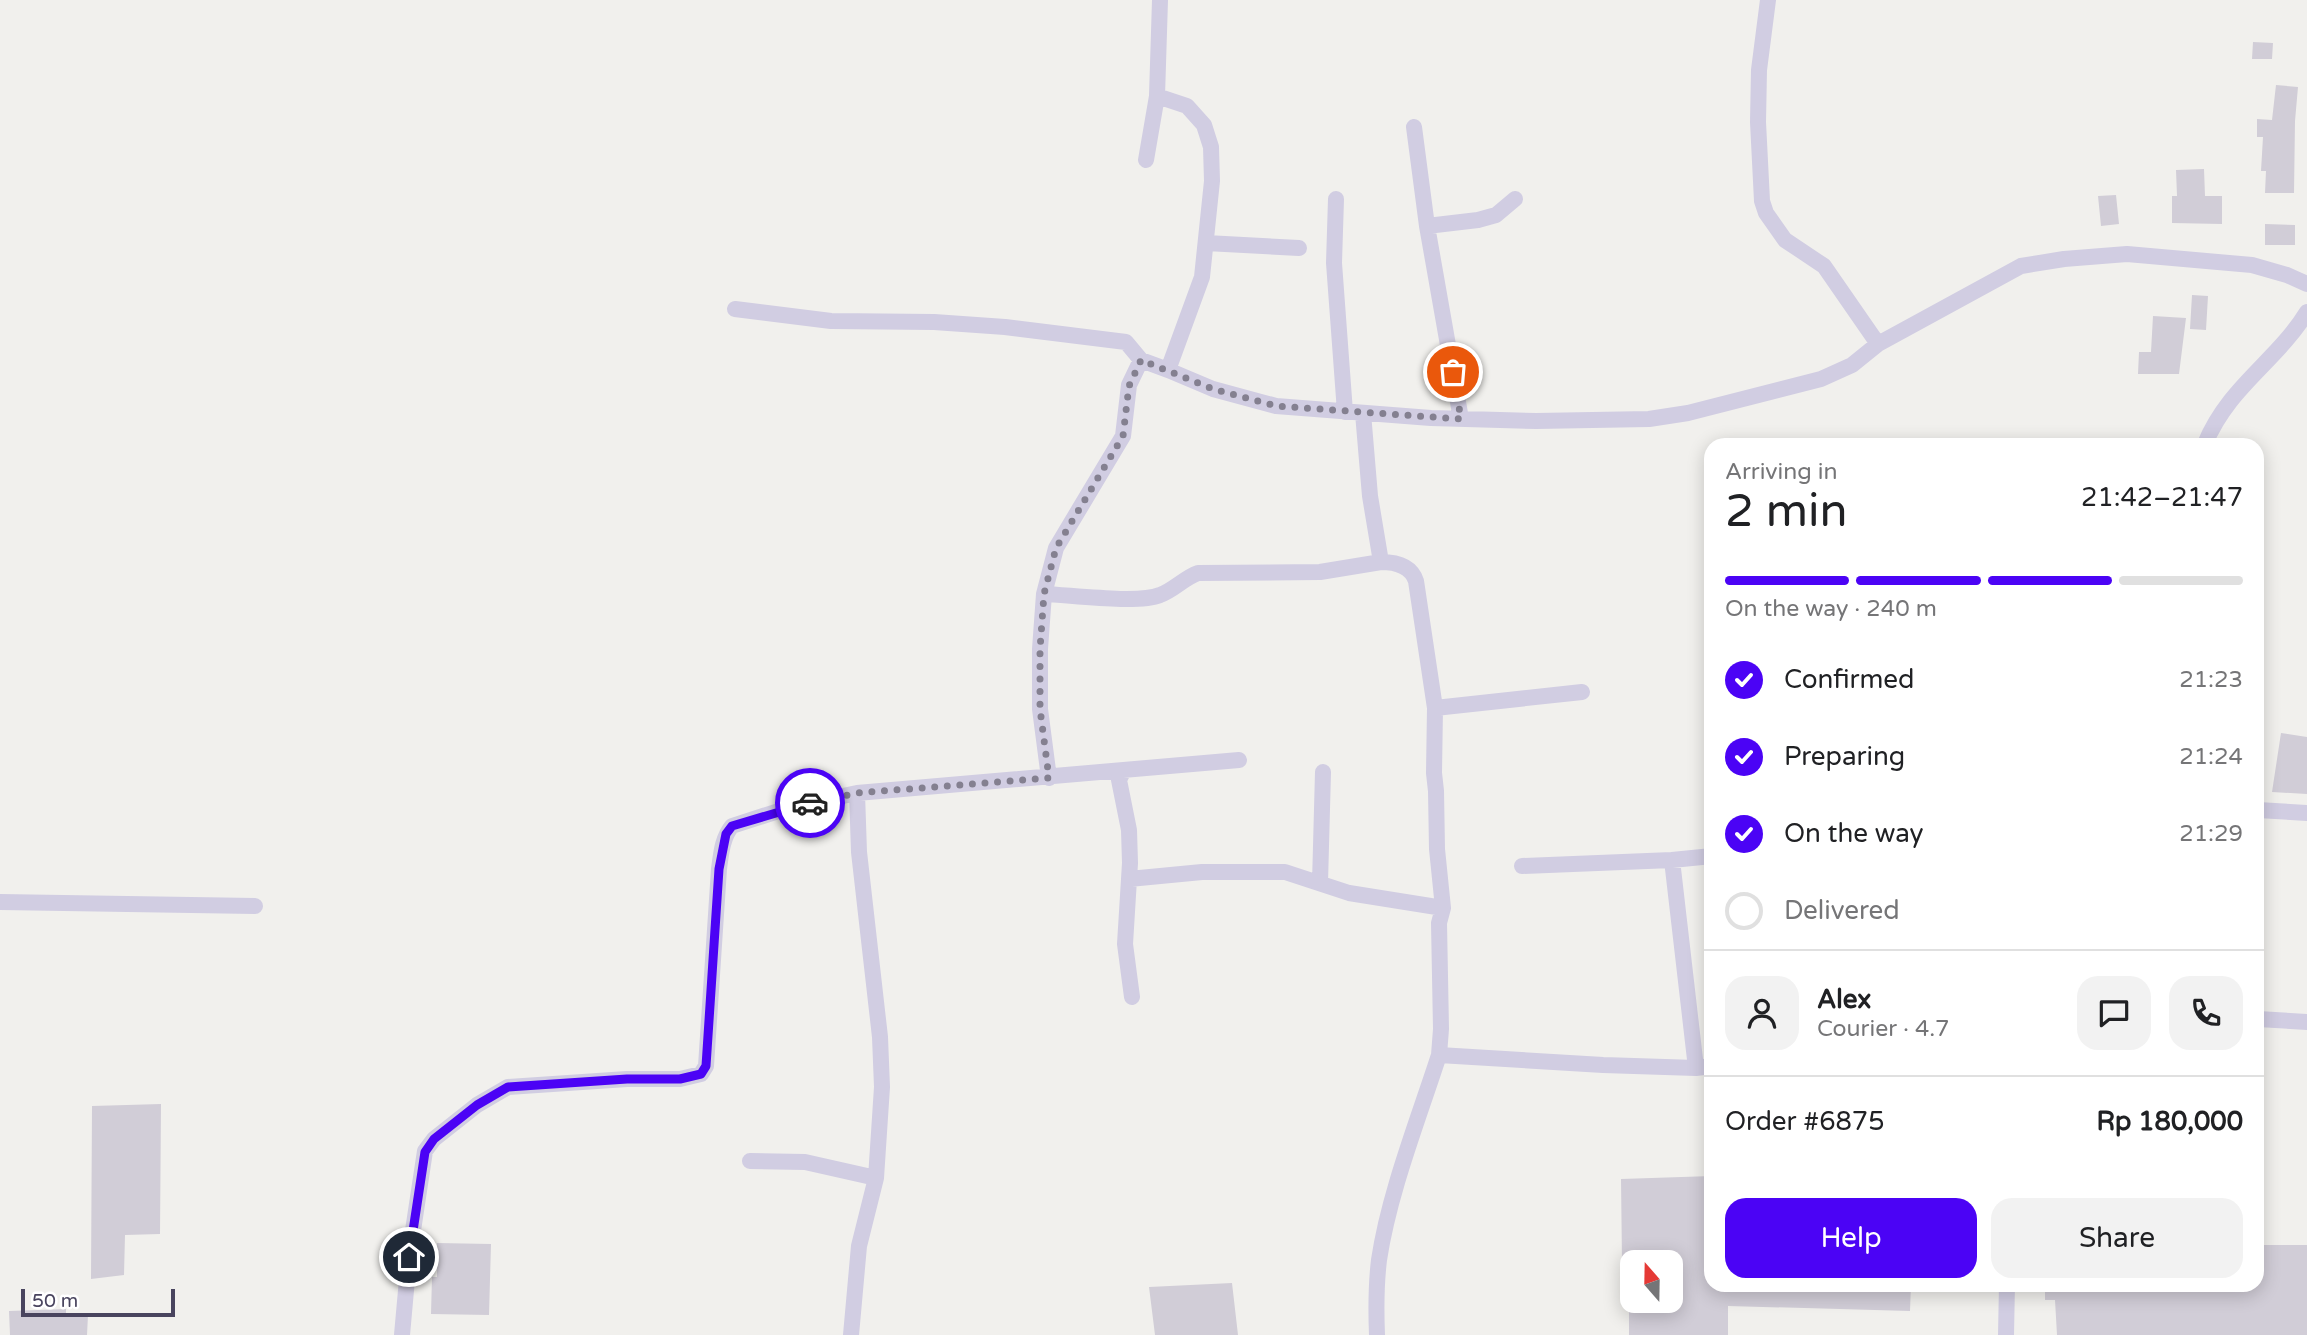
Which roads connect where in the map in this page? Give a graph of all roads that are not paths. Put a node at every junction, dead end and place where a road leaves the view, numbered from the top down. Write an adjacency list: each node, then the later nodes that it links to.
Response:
1 (1160, 0): 3 (street)
2 (1768, 0): 14 (street)
3 (1157, 96): 5 (street); 9 (street)
4 (1414, 127): 8 (street)
5 (1146, 160)
6 (1336, 199): 17 (street)
7 (1515, 199): 8 (street)
8 (1427, 226): 19 (street)
9 (1206, 243): 10 (street); 16 (street)
10 (1299, 248)
11 (2307, 284): 14 (street)
12 (735, 309): 15 (street)
13 (2304, 323): 20 (street)
14 (1878, 344): 19 (street)
15 (1141, 360): 16 (street); 22 (street)
16 (1168, 370): 17 (street)
17 (1345, 412): 18 (street)
18 (1363, 413): 19 (street); 21 (street)
19 (1461, 419)
20 (2207, 438)
21 (1381, 562): 22 (street); 24 (street)
22 (1044, 594): 28 (street)
23 (1582, 692): 24 (street)
24 (1435, 708): 39 (street)
25 (1239, 760): 26 (street)
26 (1123, 772): 28 (street); 35 (street)
27 (1323, 772): 36 (street)
28 (1049, 778): 29 (street)
29 (857, 793): 46 (street); 48 (street)
30 (2264, 810): 31 (street)
31 (2307, 813)
32 (1704, 857): 33 (street)
33 (1672, 860): 34 (street); 44 (street)
34 (1522, 866)
35 (1129, 879): 36 (street); 40 (street)
36 (1320, 883): 39 (street)
37 (0, 902): 38 (street)
38 (255, 906)
39 (1443, 908): 43 (street)
40 (1132, 998)
41 (2264, 1019): 42 (street)
42 (2307, 1022)
43 (1439, 1055): 44 (street); 50 (street)
44 (1704, 1067)
45 (750, 1161): 46 (street)
46 (876, 1178): 49 (street)
47 (2007, 1292): 51 (street)
48 (402, 1335)
49 (851, 1335)
50 (1377, 1335)
51 (2006, 1335)

